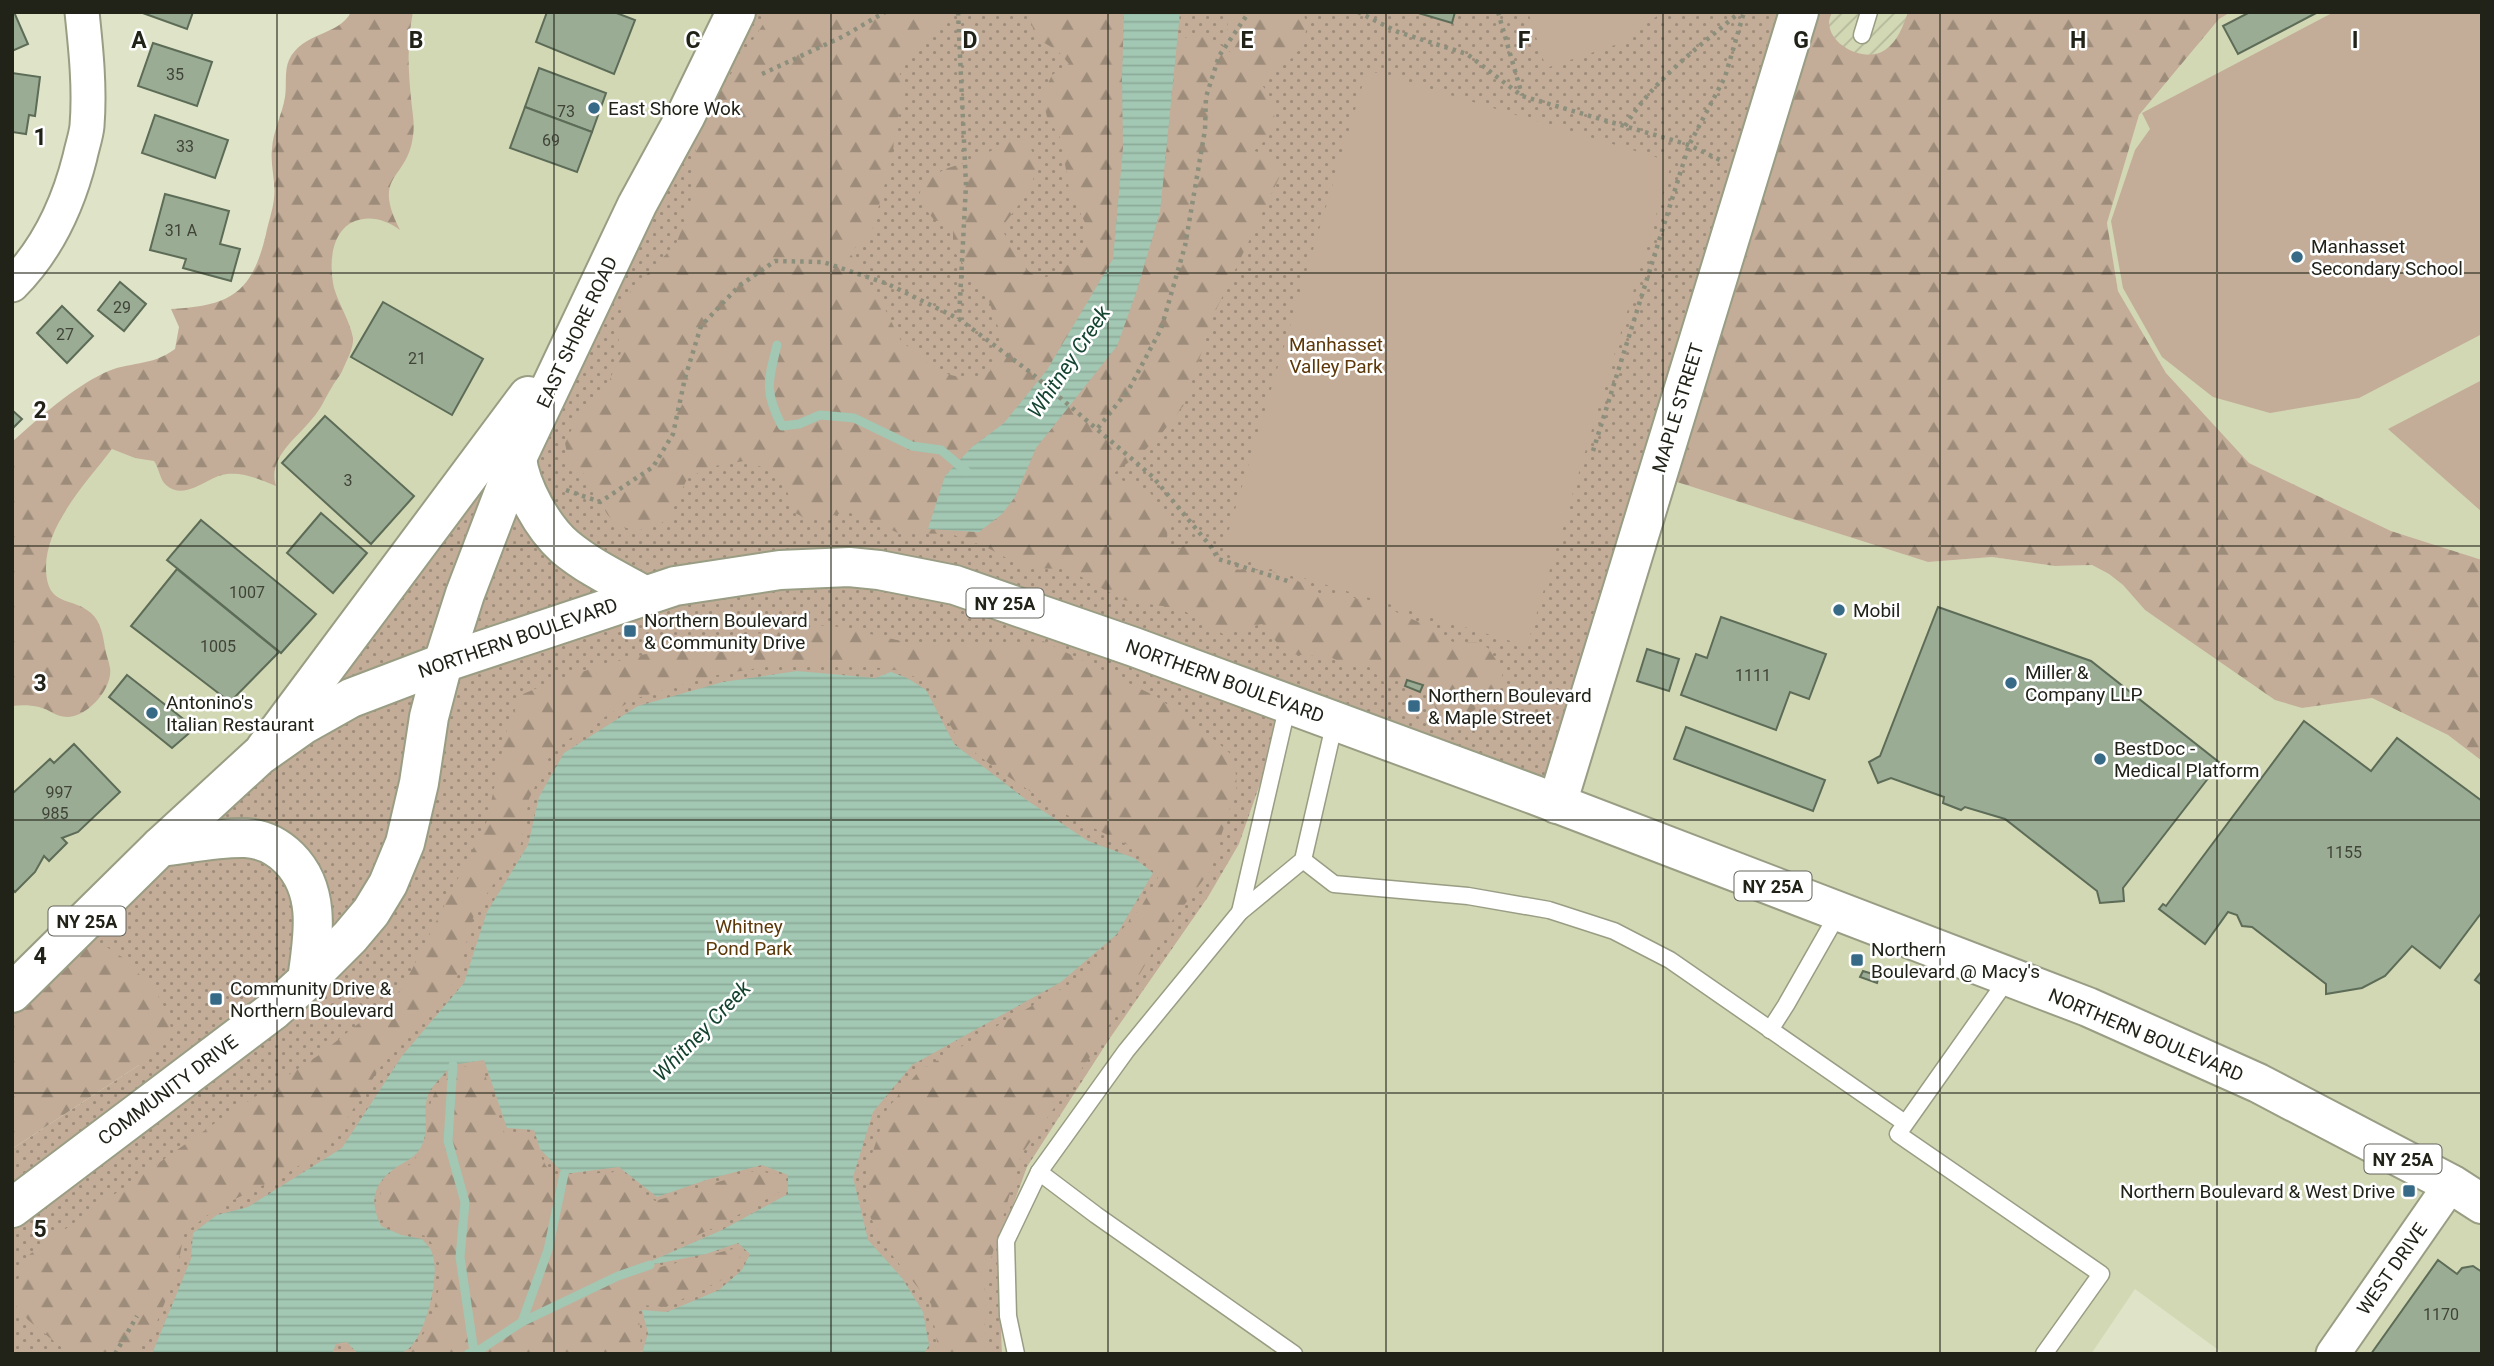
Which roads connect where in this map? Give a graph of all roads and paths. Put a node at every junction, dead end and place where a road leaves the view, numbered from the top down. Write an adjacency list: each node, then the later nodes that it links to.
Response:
1 (82, 12): 17 (street)
2 (736, 12): 19 (main road, EAST SHORE ROAD)
3 (884, 12): 12 (path)
4 (958, 12): 18 (path)
5 (1249, 12): 20 (path)
6 (1358, 12): 13 (path)
7 (1498, 12): 13 (path)
8 (1742, 12): 14 (path); 15 (path)
9 (1799, 12): 16 (main road, MAPLE STREET)
10 (1869, 12): 11 (lane)
11 (1862, 35)
12 (762, 75)
13 (1522, 96): 14 (path)
14 (1625, 126): 15 (path)
15 (1689, 145): 16 (path); 21 (path)
16 (1749, 175): 30 (main road, MAPLE STREET)
17 (12, 285)
18 (959, 319): 20 (path); 23 (path)
19 (580, 327): 22 (main road, EAST SHORE ROAD); 29 (main road)
20 (1098, 428): 24 (path)
21 (1593, 451)
22 (517, 458): 25 (main road); 26 (main road, EAST SHORE ROAD)
23 (565, 490)
24 (1291, 582)
25 (644, 595): 26 (main road, NORTHERN BOULEVARD / NY 25A); 27 (main road, NORTHERN BOULEVARD / NY 25A)
26 (443, 663): 29 (main road, NORTHERN BOULEVARD / NY 25A); 36 (main road, COMMUNITY DRIVE)
27 (1288, 704): 28 (main road, NORTHERN BOULEVARD / NY 25A); 33 (lane)
28 (1335, 721): 30 (main road, NORTHERN BOULEVARD / NY 25A); 32 (lane)
29 (259, 756): 31 (main road, NORTHERN BOULEVARD / NY 25A)
30 (1557, 804): 34 (main road, NORTHERN BOULEVARD / NY 25A)
31 (160, 847): 36 (main road); 37 (main road, NORTHERN BOULEVARD / NY 25A)
32 (1303, 860): 33 (lane); 38 (lane)
33 (1240, 912): 40 (lane)
34 (1839, 912): 35 (main road, NORTHERN BOULEVARD / NY 25A); 38 (lane)
35 (2009, 977): 39 (lane); 41 (main road, NORTHERN BOULEVARD / NY 25A)
36 (307, 980): 42 (main road, COMMUNITY DRIVE)
37 (12, 993)
38 (1770, 1030): 39 (lane)
39 (1905, 1124): 47 (lane)
40 (1040, 1172): 45 (lane); 46 (lane)
41 (2466, 1194): 48 (street, WEST DRIVE)
42 (12, 1208)
43 (137, 1316): 44 (path)
44 (115, 1354)
45 (1016, 1354)
46 (1293, 1354)
47 (2044, 1354)
48 (2333, 1354)

